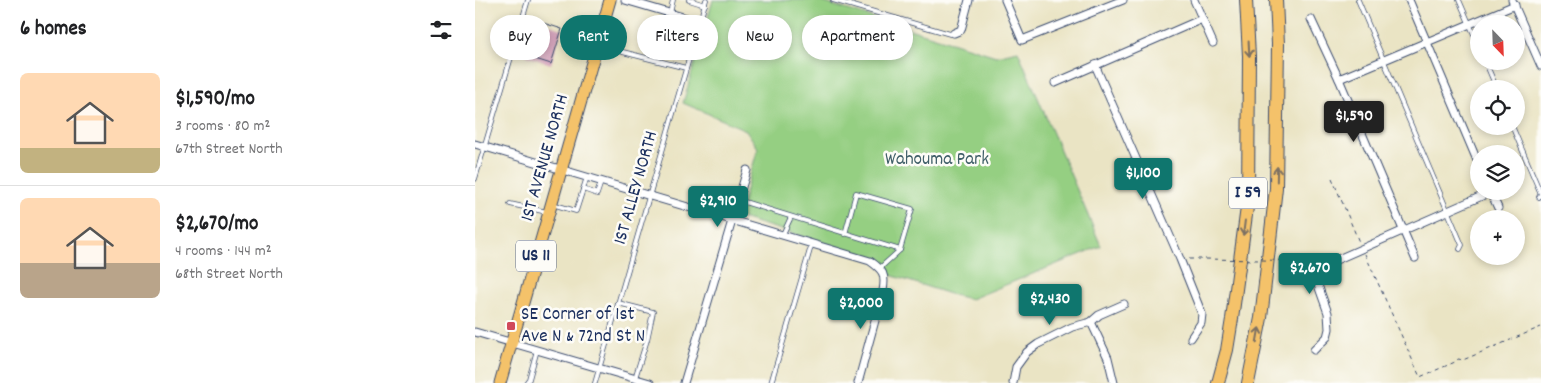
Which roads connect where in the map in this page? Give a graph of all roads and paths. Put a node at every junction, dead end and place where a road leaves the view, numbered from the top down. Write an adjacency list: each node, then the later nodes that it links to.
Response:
1 (528, 0): 41 (lane)
2 (610, 0): 20 (main road, 1ST AVENUE NORTH / US 11)
3 (625, 0): 16 (street)
4 (673, 0): 19 (lane)
5 (689, 0): 17 (lane)
6 (833, 0): 26 (lane)
7 (969, 0): 26 (street)
8 (1005, 0): 9 (street)
9 (1123, 0)
10 (1194, 0): 23 (street)
11 (1246, 0): 91 (highway, I 59, one-way to 91)
12 (1276, 0): 92 (highway, I 59, one-way to 12)
13 (1357, 0): 32 (lane)
14 (1409, 0): 27 (street)
15 (1459, 0): 25 (lane)
16 (639, 2): 19 (street)
17 (706, 2): 22 (lane, 1ST ALLEY NORTH)
18 (1513, 2): 25 (street); 34 (street)
19 (670, 13): 21 (street)
20 (606, 15)
21 (677, 15)
22 (702, 15)
23 (1202, 19): 28 (street); 33 (street)
24 (1311, 19): 36 (street)
25 (1469, 24): 27 (street)
26 (954, 33)
27 (1427, 42): 32 (street); 40 (street)
28 (1213, 43)
29 (627, 53): 35 (lane)
30 (593, 60): 42 (main road, 1ST AVENUE NORTH / US 11)
31 (688, 60): 35 (lane, 1ST ALLEY NORTH)
32 (1383, 60): 36 (street); 57 (lane)
33 (1095, 65): 37 (street); 68 (street)
34 (1541, 66)
35 (686, 68): 49 (lane, 1ST ALLEY NORTH)
36 (1339, 79): 60 (street)
37 (1055, 83)
38 (1516, 135): 50 (lane)
39 (475, 144): 41 (street)
40 (1471, 145)
41 (484, 146): 42 (street); 46 (lane)
42 (561, 170): 44 (street); 55 (main road, 1ST AVENUE NORTH / US 11)
43 (747, 170): 51 (street)
44 (587, 177): 47 (street); 48 (lane)
45 (1332, 178): 64 (path)
46 (475, 179)
47 (601, 182): 48 (lane); 49 (street)
48 (583, 189): 55 (lane)
49 (649, 196): 59 (street); 71 (lane, 1ST ALLEY NORTH)
50 (1539, 197)
51 (738, 200): 58 (lane); 59 (street)
52 (1472, 200): 57 (street)
53 (1494, 200): 56 (street)
54 (509, 204): 55 (lane)
55 (550, 208): 77 (main road, 1ST AVENUE NORTH / US 11)
56 (1498, 208)
57 (1447, 211): 60 (street); 65 (lane)
58 (791, 217): 61 (lane); 62 (lane)
59 (731, 220): 61 (street); 86 (street)
60 (1403, 230): 64 (street); 67 (street)
61 (783, 234): 63 (street)
62 (845, 234): 66 (lane); 66 (lane)
63 (812, 243): 70 (street); 87 (lane)
64 (1362, 248): 74 (path); 79 (street)
65 (1460, 249)
66 (900, 250): 70 (lane)
67 (1415, 258)
68 (1180, 259): 69 (path, bridge); 76 (street)
69 (1315, 261)
70 (880, 268): 88 (street)
71 (618, 303): 80 (lane, 1ST ALLEY NORTH); 81 (lane)
72 (1124, 304): 73 (street)
73 (1091, 322): 89 (street); 90 (street)
74 (1541, 327)
75 (475, 332): 77 (street)
76 (1191, 338)
77 (511, 343): 78 (street); 82 (main road, 1ST AVENUE NORTH / US 11)
78 (537, 350): 80 (street); 83 (lane)
79 (1314, 350)
80 (599, 368): 81 (street); 84 (lane, 1ST ALLEY NORTH)
81 (635, 378): 85 (street)
82 (503, 382)
83 (526, 383)
84 (595, 383)
85 (650, 383)
86 (684, 383)
87 (771, 383)
88 (858, 383)
89 (1013, 383)
90 (1113, 383)
91 (1218, 383)
92 (1248, 383)

